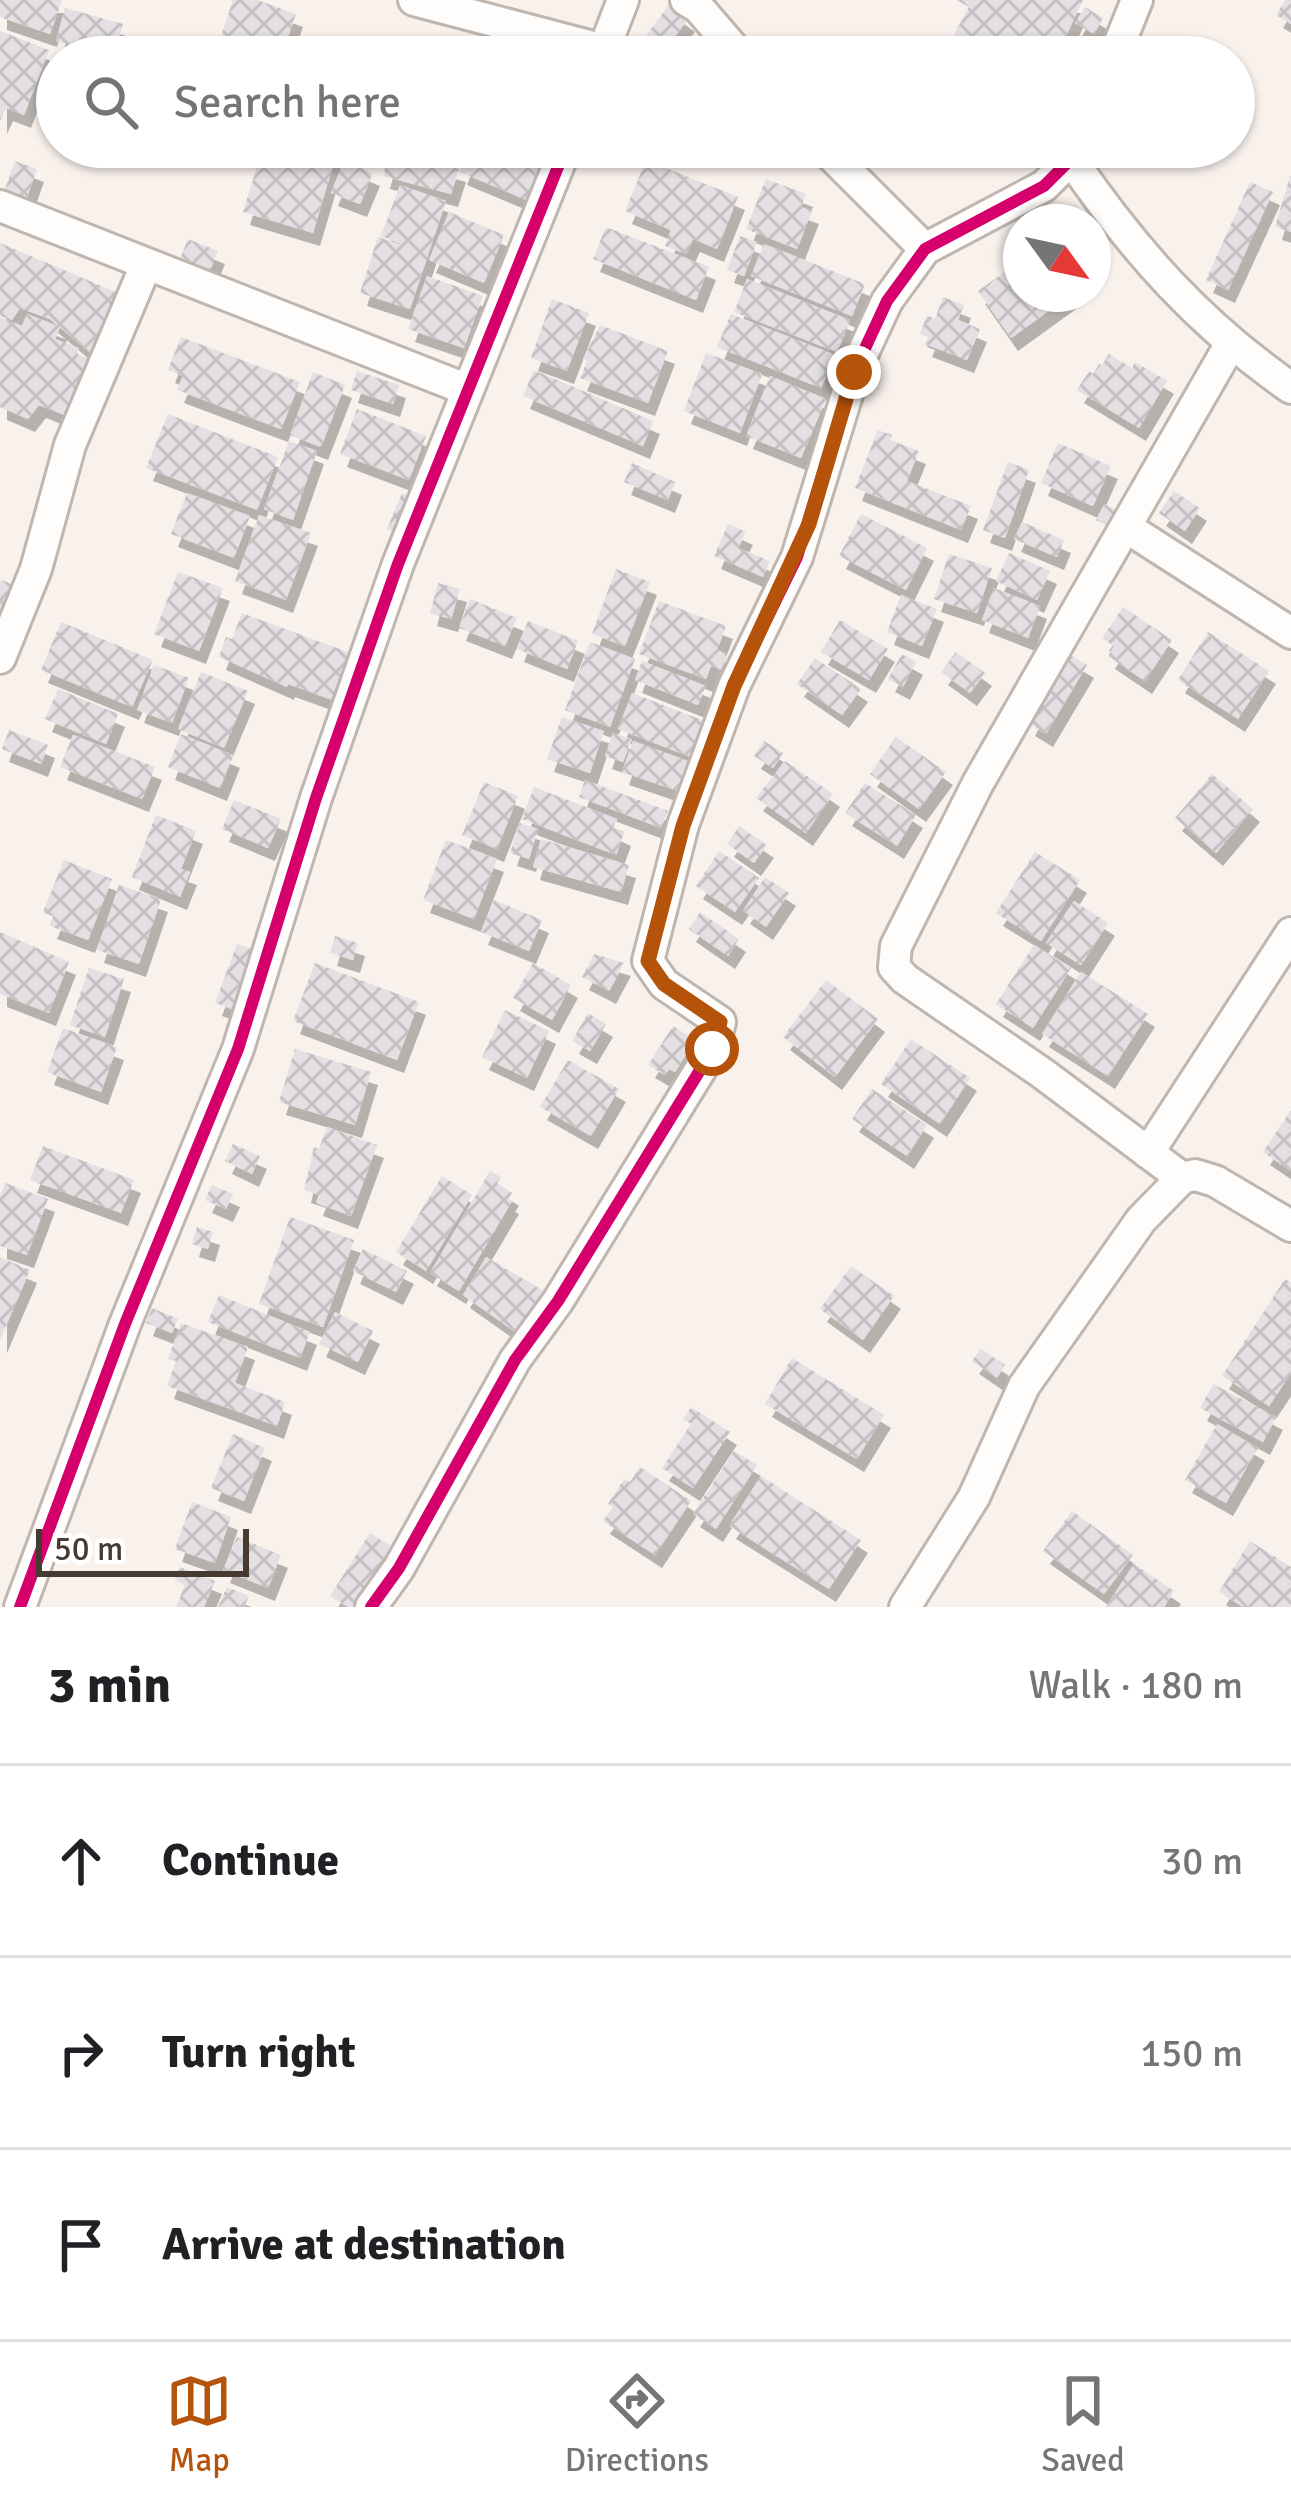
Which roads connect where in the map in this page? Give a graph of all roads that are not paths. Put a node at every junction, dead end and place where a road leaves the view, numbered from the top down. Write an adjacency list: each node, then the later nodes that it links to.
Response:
1 (414, 0): 5 (street)
2 (623, 0): 6 (street)
3 (686, 0): 7 (street)
4 (1137, 0): 8 (street)
5 (542, 36)
6 (609, 36)
7 (723, 36)
8 (1122, 36)
9 (558, 168): 18 (street)
10 (845, 168): 14 (street)
11 (1060, 168): 14 (street)
12 (1084, 168): 16 (street)
13 (0, 206): 15 (street)
14 (925, 249): 27 (street)
15 (146, 265): 18 (street); 21 (street)
16 (1230, 345): 17 (street); 19 (street)
17 (1291, 388)
18 (468, 390): 26 (street)
19 (1126, 527): 20 (street); 23 (street)
20 (1291, 633)
21 (0, 658)
22 (1291, 933): 23 (street)
23 (1148, 1153): 24 (street)
24 (1182, 1178): 25 (street); 28 (street)
25 (1291, 1226)
26 (20, 1607)
27 (371, 1607)
28 (904, 1607)

